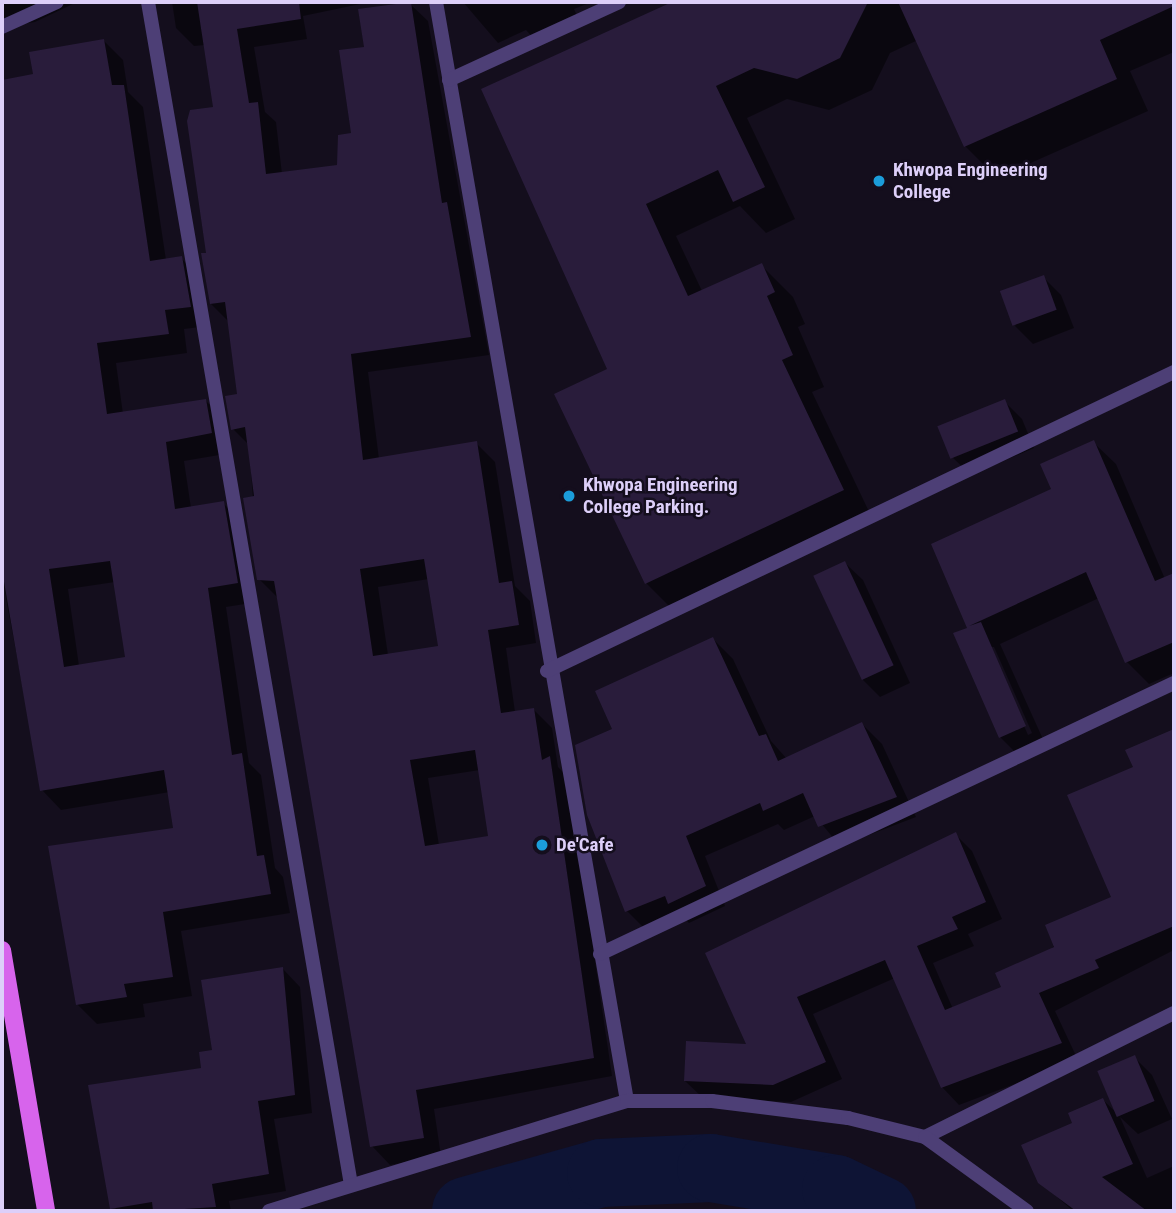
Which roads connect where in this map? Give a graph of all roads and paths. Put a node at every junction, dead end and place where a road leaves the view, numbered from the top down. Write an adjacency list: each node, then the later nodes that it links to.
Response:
1 (57, 2): 5 (street)
2 (148, 2): 15 (street)
3 (436, 2): 6 (street)
4 (619, 2): 6 (street)
5 (2, 27)
6 (449, 80): 8 (street)
7 (1174, 372): 8 (street)
8 (548, 671): 11 (street)
9 (1174, 683): 11 (street)
10 (2, 950): 16 (main road)
11 (600, 954): 13 (street)
12 (1174, 1013): 14 (street)
13 (626, 1101): 14 (street); 15 (street)
14 (925, 1137): 18 (street)
15 (351, 1185): 17 (street)
16 (46, 1211)
17 (269, 1211)
18 (1027, 1211)

